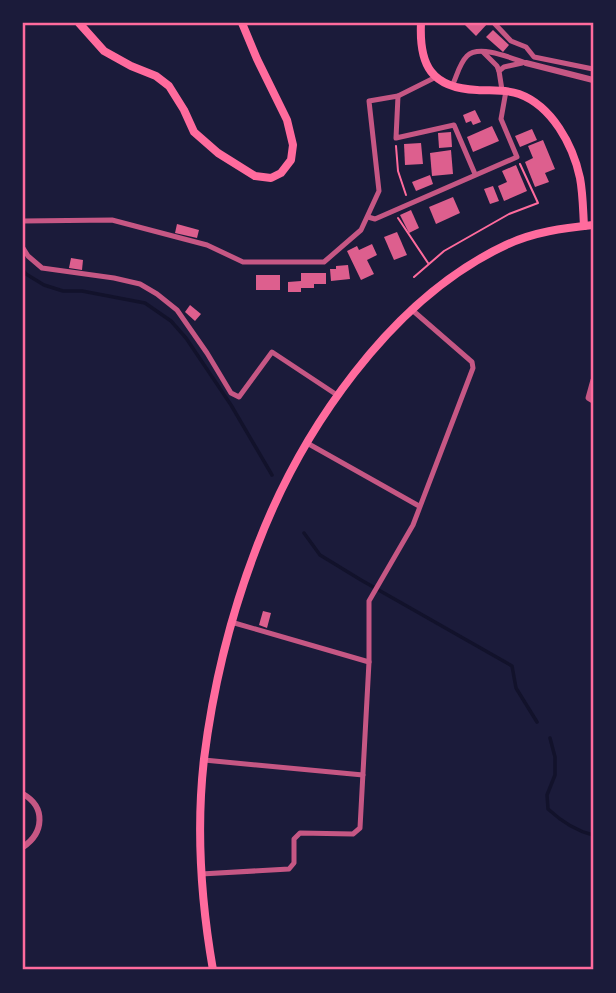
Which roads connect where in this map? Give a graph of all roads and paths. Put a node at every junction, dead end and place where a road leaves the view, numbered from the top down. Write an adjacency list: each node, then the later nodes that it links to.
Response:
1 (79, 23): 2 (main road)
2 (242, 23)
3 (421, 23): 9 (main road)
4 (494, 23): 7 (street)
5 (483, 52): 6 (street); 8 (street); 11 (street)
6 (526, 63): 8 (street); 10 (street)
7 (593, 69)
8 (499, 71): 12 (street)
9 (436, 78): 11 (main road); 13 (street)
10 (593, 80)
11 (452, 86): 12 (main road)
12 (504, 90): 15 (street); 21 (main road)
13 (398, 96): 14 (street); 19 (street)
14 (396, 138): 16 (street); 17 (path)
15 (517, 157): 16 (street); 23 (path)
16 (475, 174): 17 (street)
17 (409, 204): 18 (street)
18 (393, 211): 19 (street); 23 (path)
19 (368, 217): 20 (street)
20 (23, 221)
21 (588, 226): 25 (main road)
22 (23, 248): 27 (street)
23 (428, 264): 24 (path)
24 (414, 277)
25 (411, 309): 27 (main road); 30 (street)
26 (593, 380): 28 (street)
27 (337, 395): 29 (main road)
28 (593, 401)
29 (307, 443): 30 (street); 31 (main road)
30 (419, 506): 32 (street)
31 (231, 622): 32 (street); 33 (main road)
32 (369, 662): 34 (street)
33 (204, 760): 34 (street); 37 (main road)
34 (363, 775): 37 (street)
35 (23, 794): 36 (street)
36 (23, 847)
37 (201, 874): 38 (main road)
38 (213, 970)

